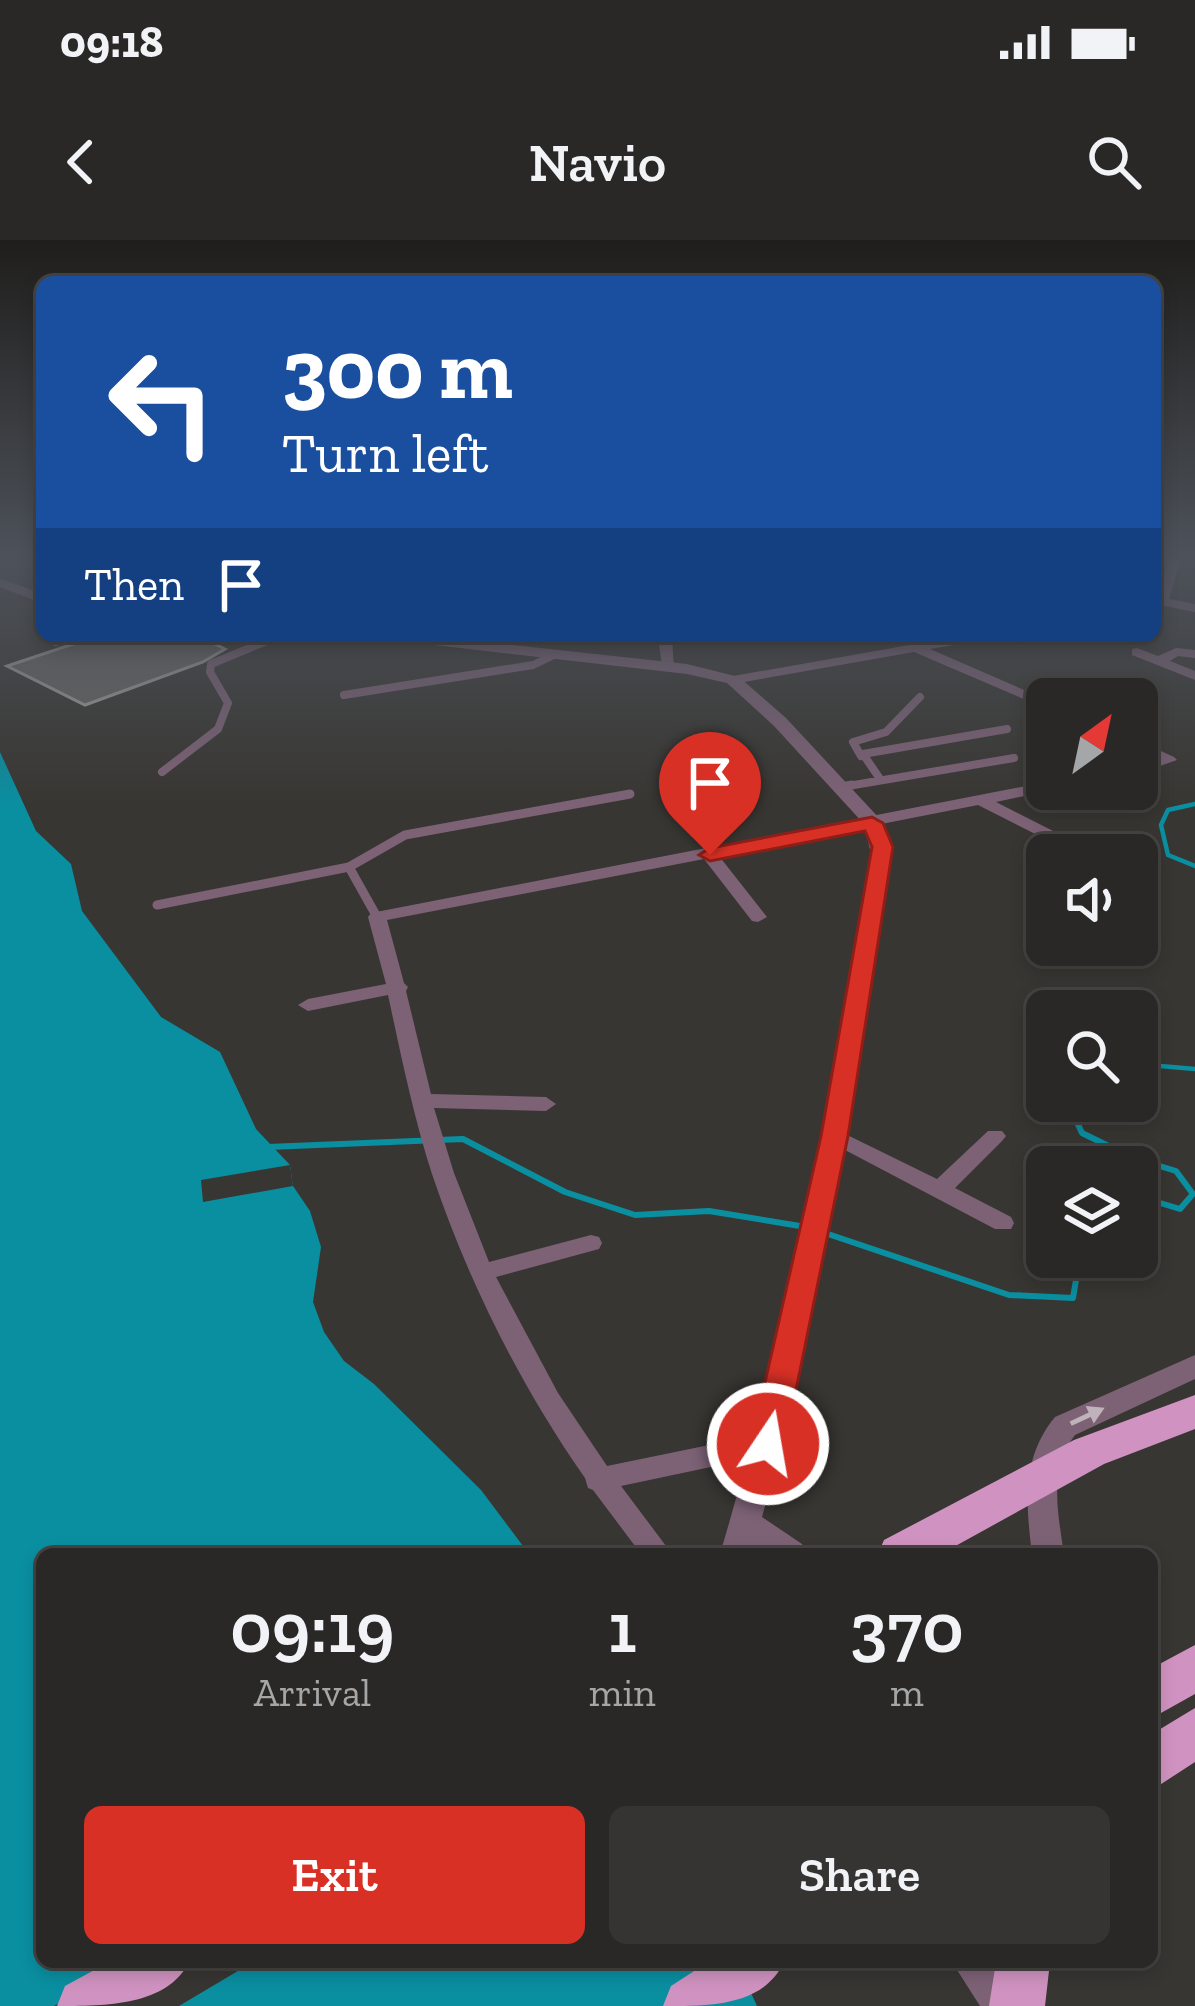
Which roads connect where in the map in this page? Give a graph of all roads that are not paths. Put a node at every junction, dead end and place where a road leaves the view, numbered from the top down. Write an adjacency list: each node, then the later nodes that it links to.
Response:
1 (264, 642): 19 (lane)
2 (446, 642): 7 (street)
3 (666, 642): 10 (street)
4 (945, 642): 5 (street)
5 (915, 648): 12 (street); 14 (street)
6 (1137, 652): 9 (street)
7 (556, 654): 10 (street); 13 (lane)
8 (1195, 654): 9 (street)
9 (1159, 661): 11 (street)
10 (668, 667): 12 (street)
11 (1195, 676)
12 (733, 680): 21 (street)
13 (344, 695)
14 (1026, 696)
15 (920, 698): 17 (lane)
16 (1007, 729): 17 (lane)
17 (861, 756): 20 (lane)
18 (1014, 758): 20 (lane)
19 (162, 772)
20 (880, 779): 21 (lane)
21 (842, 787): 25 (street)
22 (1026, 792): 24 (street)
23 (630, 794): 28 (lane)
24 (984, 802): 25 (street); 26 (street)
25 (872, 823): 27 (street); 36 (street)
26 (1047, 834)
27 (710, 855): 30 (street); 31 (street)
28 (350, 866): 29 (lane); 30 (lane)
29 (157, 905)
30 (377, 917): 32 (street)
31 (758, 917)
32 (399, 987): 33 (street); 34 (street)
33 (308, 1005)
34 (422, 1101): 35 (street); 41 (street)
35 (546, 1104)
36 (835, 1136): 38 (street); 44 (street)
37 (995, 1136): 38 (street)
38 (942, 1188): 39 (street)
39 (1004, 1223)
40 (591, 1244): 41 (street)
41 (483, 1272): 45 (street)
42 (1195, 1366): 50 (street, one-way to 42)
43 (1195, 1412): 49 (highway)
44 (768, 1444): 45 (street); 46 (street)
45 (597, 1480): 47 (street)
46 (741, 1538): 48 (street)
47 (653, 1548)
48 (772, 1548)
49 (911, 1548)
50 (1047, 1548)
51 (1195, 1666): 52 (highway)
52 (1158, 1691)
53 (1195, 1732): 54 (highway)
54 (1158, 1760)
55 (151, 1968): 59 (highway)
56 (748, 1968): 60 (highway)
57 (976, 1968): 61 (street)
58 (1022, 1968): 62 (highway)
59 (85, 2006)
60 (691, 2006)
61 (1005, 2006)
62 (1017, 2006)

